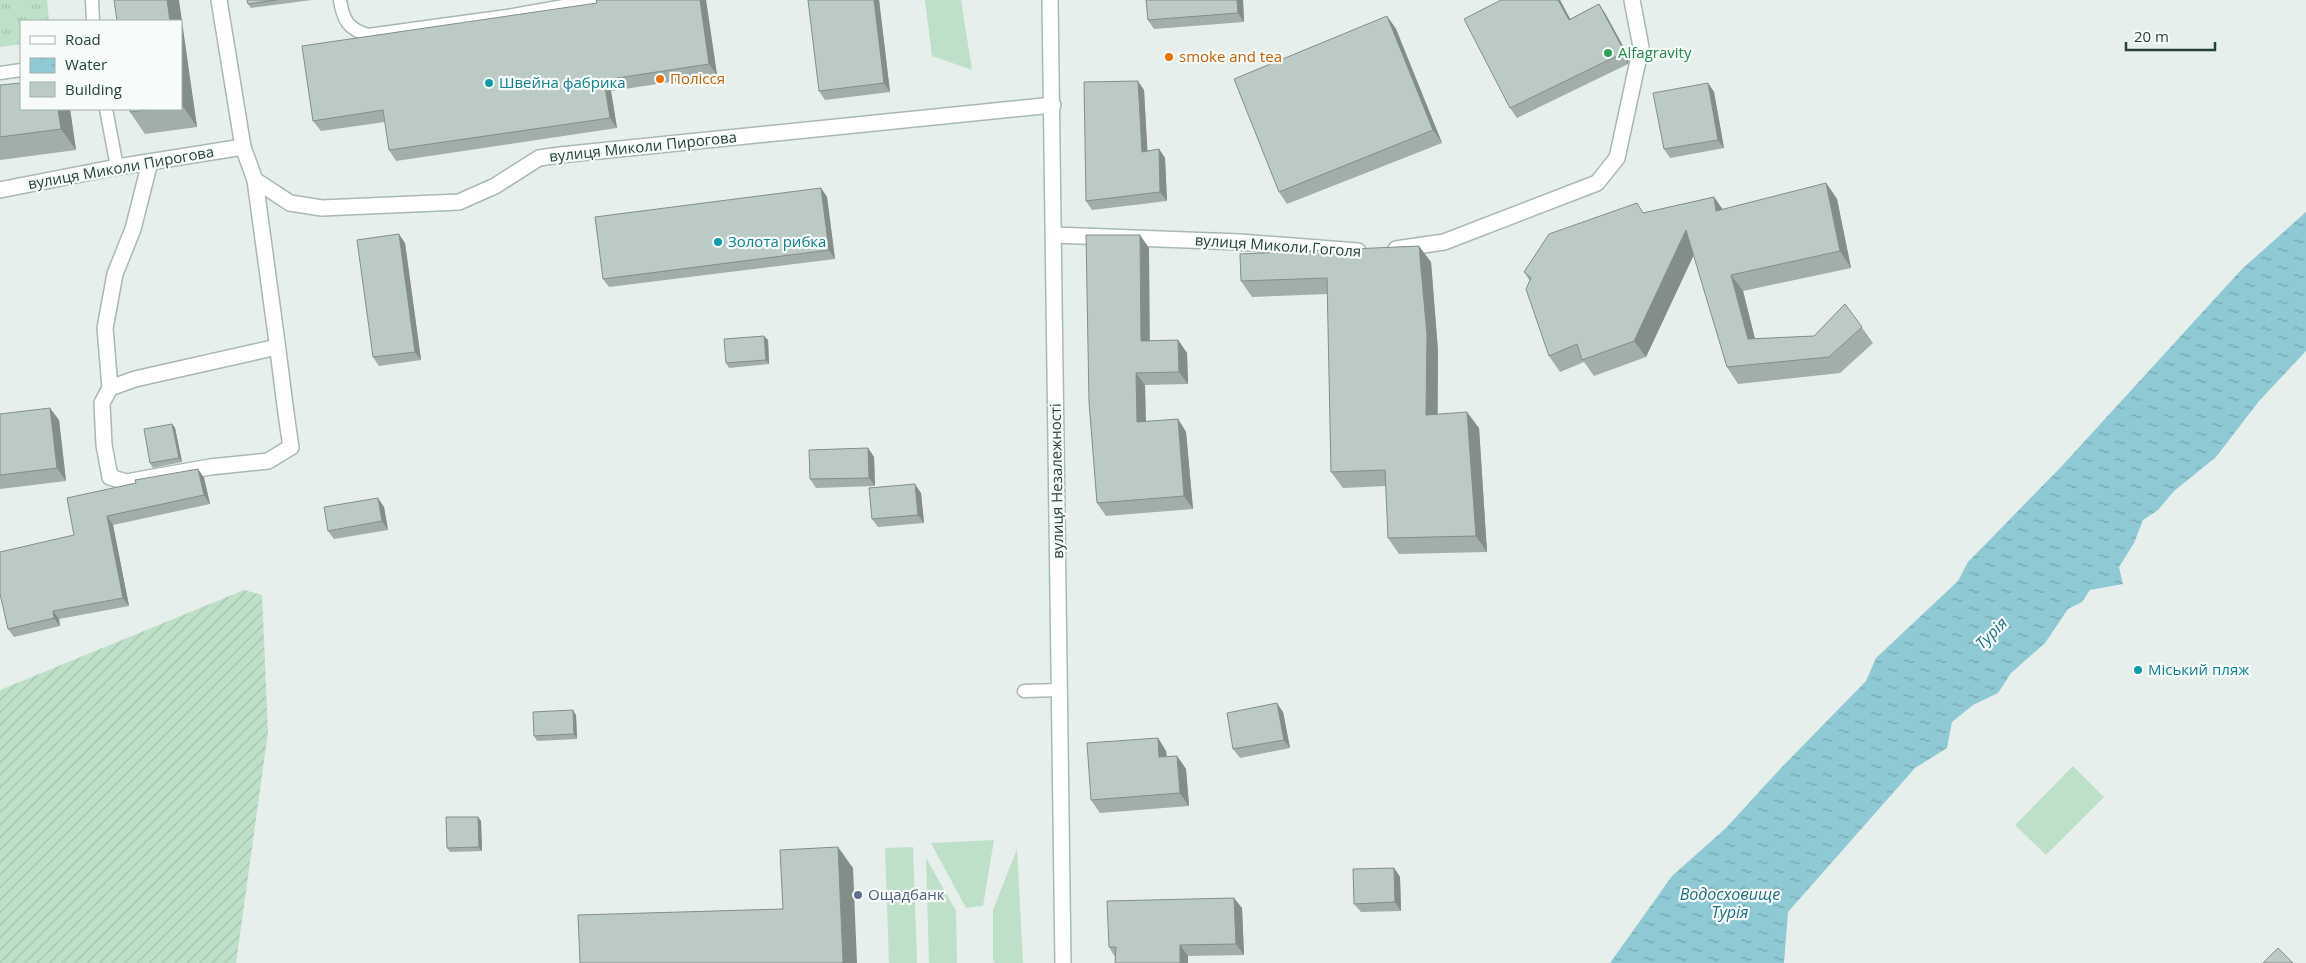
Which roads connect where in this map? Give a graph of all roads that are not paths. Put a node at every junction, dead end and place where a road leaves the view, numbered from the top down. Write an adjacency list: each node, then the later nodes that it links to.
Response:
1 (92, 0): 7 (lane)
2 (219, 0): 12 (street)
3 (340, 0): 4 (lane)
4 (597, 0)
5 (1050, 0): 10 (street, вулиця Незалежності)
6 (1632, 0): 17 (street, вулиця Миколи Гоголя)
7 (93, 20)
8 (20, 70): 9 (lane)
9 (0, 73)
10 (1053, 105): 15 (street, вулиця Миколи Пирогова); 17 (street, вулиця Незалежності)
11 (106, 110): 14 (lane)
12 (243, 147): 13 (street, вулиця Миколи Пирогова); 15 (street)
13 (150, 162): 14 (street, вулиця Миколи Пирогова); 19 (street)
14 (117, 167): 16 (street, вулиця Миколи Пирогова)
15 (255, 180): 18 (street)
16 (0, 190)
17 (1054, 235): 20 (street, вулиця Незалежності)
18 (277, 347): 19 (street); 19 (street)
19 (110, 388)
20 (1060, 690): 21 (lane); 22 (street, вулиця Незалежності)
21 (1024, 691)
22 (1063, 963)

